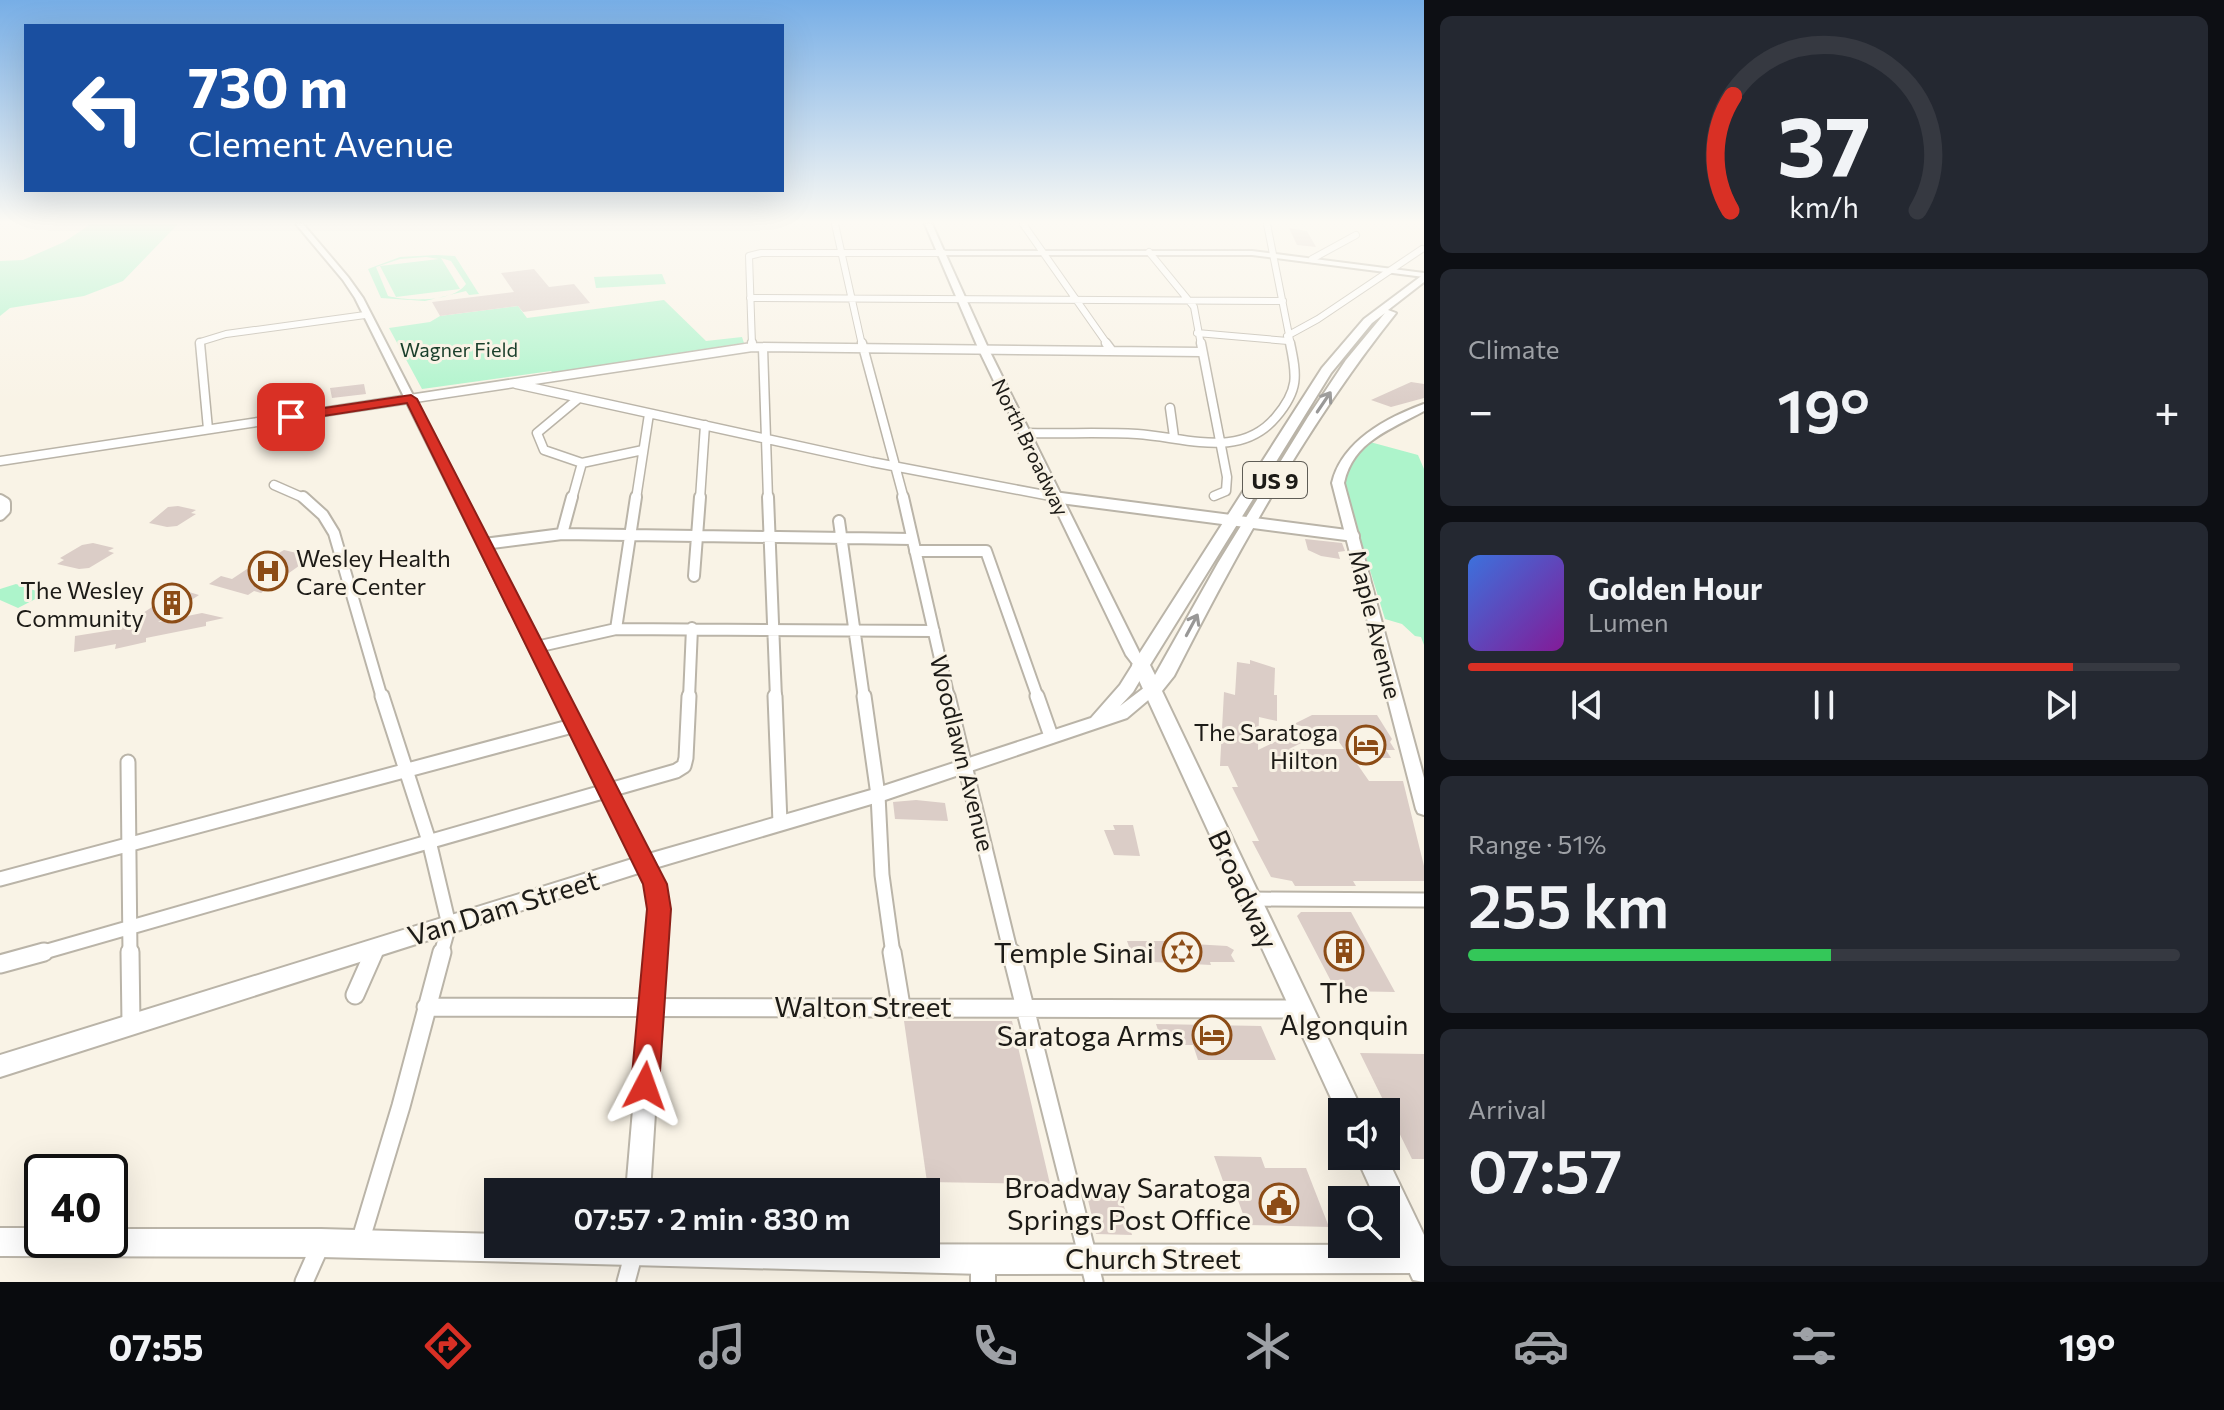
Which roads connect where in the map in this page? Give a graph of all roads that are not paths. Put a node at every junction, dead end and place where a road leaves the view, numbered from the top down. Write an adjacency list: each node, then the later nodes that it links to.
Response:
1 (348, 284): 17 (street)
2 (750, 284): 11 (street)
3 (848, 284): 12 (street, Woodlawn Avenue)
4 (956, 284): 13 (street, North Broadway)
5 (1064, 284): 14 (street)
6 (1177, 284): 15 (street)
7 (1280, 284): 16 (street)
8 (1368, 284): 19 (street)
9 (1414, 284): 46 (highway, US 9)
10 (1424, 288): 48 (highway, US 9, one-way to 10)
11 (750, 298): 12 (street); 20 (street)
12 (851, 299): 13 (street); 21 (street, Woodlawn Avenue)
13 (963, 299): 14 (street); 22 (street, North Broadway)
14 (1075, 300): 15 (street); 23 (street)
15 (1192, 301): 16 (street); 18 (street)
16 (1283, 301): 19 (street)
17 (365, 315): 27 (street); 32 (street)
18 (1197, 333): 19 (street); 24 (street)
19 (1287, 339): 36 (street)
20 (758, 347): 21 (street); 25 (street); 35 (street)
21 (863, 348): 22 (street); 40 (street, Woodlawn Avenue)
22 (984, 350): 23 (street); 33 (street, North Broadway)
23 (1112, 351): 24 (street)
24 (1201, 352): 36 (street)
25 (507, 382): 26 (street); 27 (street)
26 (579, 398): 30 (street); 39 (street)
27 (411, 399): 32 (street); 55 (street)
28 (1424, 407): 52 (street, Maple Avenue)
29 (1170, 408): 34 (street)
30 (649, 414): 31 (street); 37 (street)
31 (705, 425): 35 (street); 51 (street)
32 (208, 429): 38 (street)
33 (1026, 433): 34 (street); 43 (street, North Broadway)
34 (1174, 437): 36 (street)
35 (766, 439): 40 (street); 53 (street)
36 (1223, 443): 42 (street)
37 (643, 450): 39 (street); 50 (street)
38 (0, 461)
39 (582, 463): 49 (street)
40 (895, 467): 43 (street); 56 (street, Woodlawn Avenue)
41 (274, 485): 71 (street)
42 (1214, 496)
43 (1057, 498): 46 (street); 64 (street, North Broadway)
44 (0, 500): 45 (street)
45 (0, 515)
46 (1230, 520): 48 (street); 64 (highway, US 9)
47 (839, 521): 54 (street)
48 (1249, 522): 52 (street); 65 (highway, US 9, one-way to 48)
49 (562, 534): 50 (street); 55 (street)
50 (631, 535): 51 (street); 59 (street)
51 (697, 536): 53 (street); 57 (street)
52 (1354, 536): 74 (street, Maple Avenue)
53 (770, 537): 54 (street); 60 (street)
54 (841, 537): 56 (street); 61 (street)
55 (484, 544): 63 (street)
56 (913, 545): 62 (street, Woodlawn Avenue); 68 (street)
57 (694, 576)
58 (692, 628): 59 (street); 60 (street); 72 (street)
59 (616, 629): 63 (street)
60 (774, 630): 61 (street); 75 (street)
61 (854, 631): 62 (street); 73 (street)
62 (934, 631): 70 (street, Woodlawn Avenue)
63 (536, 647): 67 (street)
64 (1141, 665): 65 (highway, Broadway); 66 (main road)
65 (1151, 691): 66 (main road, Van Dam Street); 80 (highway, Broadway)
66 (1097, 721): 68 (main road, Van Dam Street)
67 (576, 725): 71 (street); 72 (street)
68 (1051, 736): 70 (main road, Van Dam Street)
69 (128, 762): 77 (street)
70 (964, 765): 73 (main road, Van Dam Street); 89 (street, Woodlawn Avenue)
71 (404, 771): 76 (street); 77 (street)
72 (609, 791): 76 (street); 78 (street)
73 (878, 795): 75 (main road, Van Dam Street); 88 (street)
74 (1424, 809)
75 (780, 823): 78 (main road, Van Dam Street)
76 (429, 841): 82 (street); 83 (street)
77 (128, 845): 79 (street); 82 (street)
78 (645, 863): 83 (main road, Van Dam Street); 87 (street)
79 (0, 879)
80 (1249, 899): 81 (street); 91 (highway, Broadway)
81 (1424, 900)
82 (130, 925): 85 (street); 92 (street)
83 (449, 925): 84 (main road, Van Dam Street); 90 (street)
84 (376, 947): 86 (street); 92 (main road, Van Dam Street)
85 (0, 964)
86 (355, 995)
87 (650, 1006): 88 (street, Walton Street); 90 (street, Walton Street); 96 (street)
88 (901, 1006): 89 (street, Walton Street)
89 (1025, 1006): 91 (street, Walton Street); 104 (street, Woodlawn Avenue)
90 (426, 1007): 99 (street)
91 (1300, 1009): 94 (highway, Broadway)
92 (131, 1023): 93 (main road, Van Dam Street)
93 (0, 1066)
94 (1342, 1098)
95 (1378, 1170): 103 (highway)
96 (639, 1178)
97 (0, 1242): 98 (main road)
98 (321, 1243): 99 (main road, Church Street); 106 (street)
99 (359, 1246): 100 (main road, Church Street)
100 (484, 1247)
101 (632, 1258): 107 (street)
102 (786, 1258): 105 (main road, Church Street)
103 (1422, 1262): 104 (main road, Church Street)
104 (1091, 1270): 105 (main road, Church Street)
105 (983, 1271)
106 (304, 1282)
107 (626, 1282)

